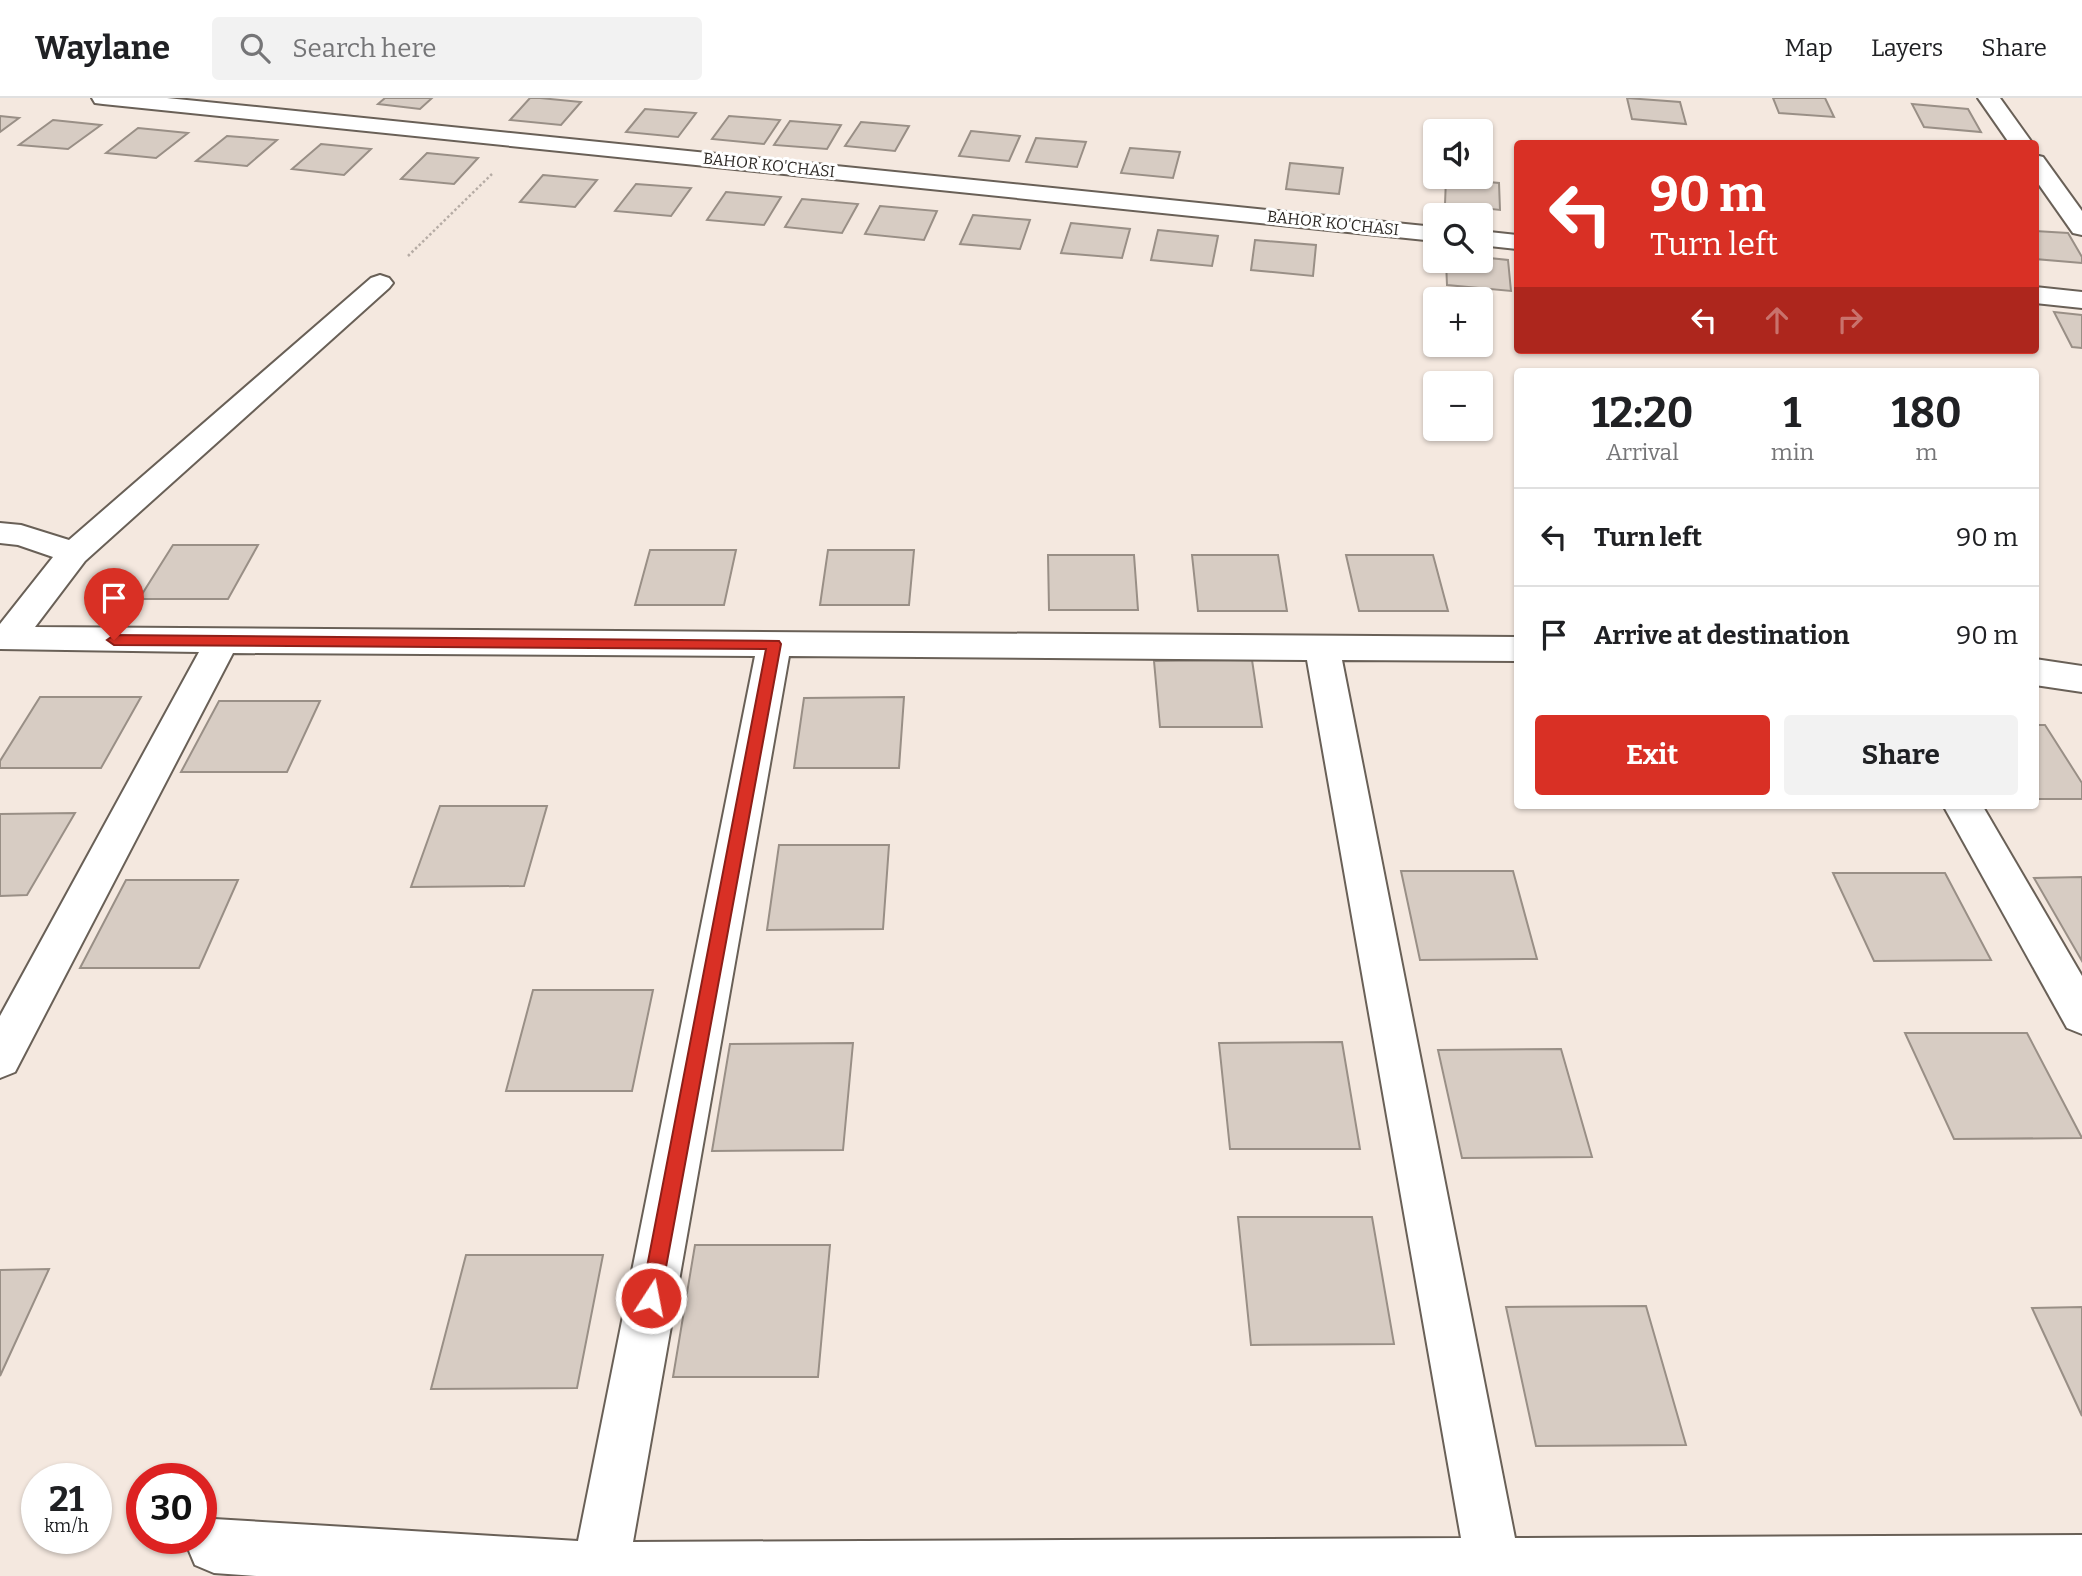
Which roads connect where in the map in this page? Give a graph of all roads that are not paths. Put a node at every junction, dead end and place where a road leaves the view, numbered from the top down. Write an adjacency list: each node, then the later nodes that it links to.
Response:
1 (103, 98): 6 (street, BAHOR KO'CHASI)
2 (1989, 98): 3 (street)
3 (2019, 140)
4 (2039, 168): 5 (street)
5 (2082, 228)
6 (1423, 233)
7 (1493, 239): 8 (street)
8 (1514, 242)
9 (380, 283): 13 (street)
10 (2039, 295): 11 (street)
11 (2082, 300)
12 (0, 533): 13 (street)
13 (74, 553): 14 (street)
14 (222, 640): 15 (street); 22 (street)
15 (774, 644): 16 (street); 26 (street)
16 (1322, 648): 17 (street); 25 (street)
17 (1514, 649)
18 (2039, 673): 19 (street)
19 (2082, 678)
20 (1964, 809): 21 (street)
21 (2082, 1015)
22 (0, 1058)
23 (217, 1546): 26 (street)
24 (2082, 1563): 25 (street)
25 (1494, 1571): 26 (street)
26 (600, 1573)

